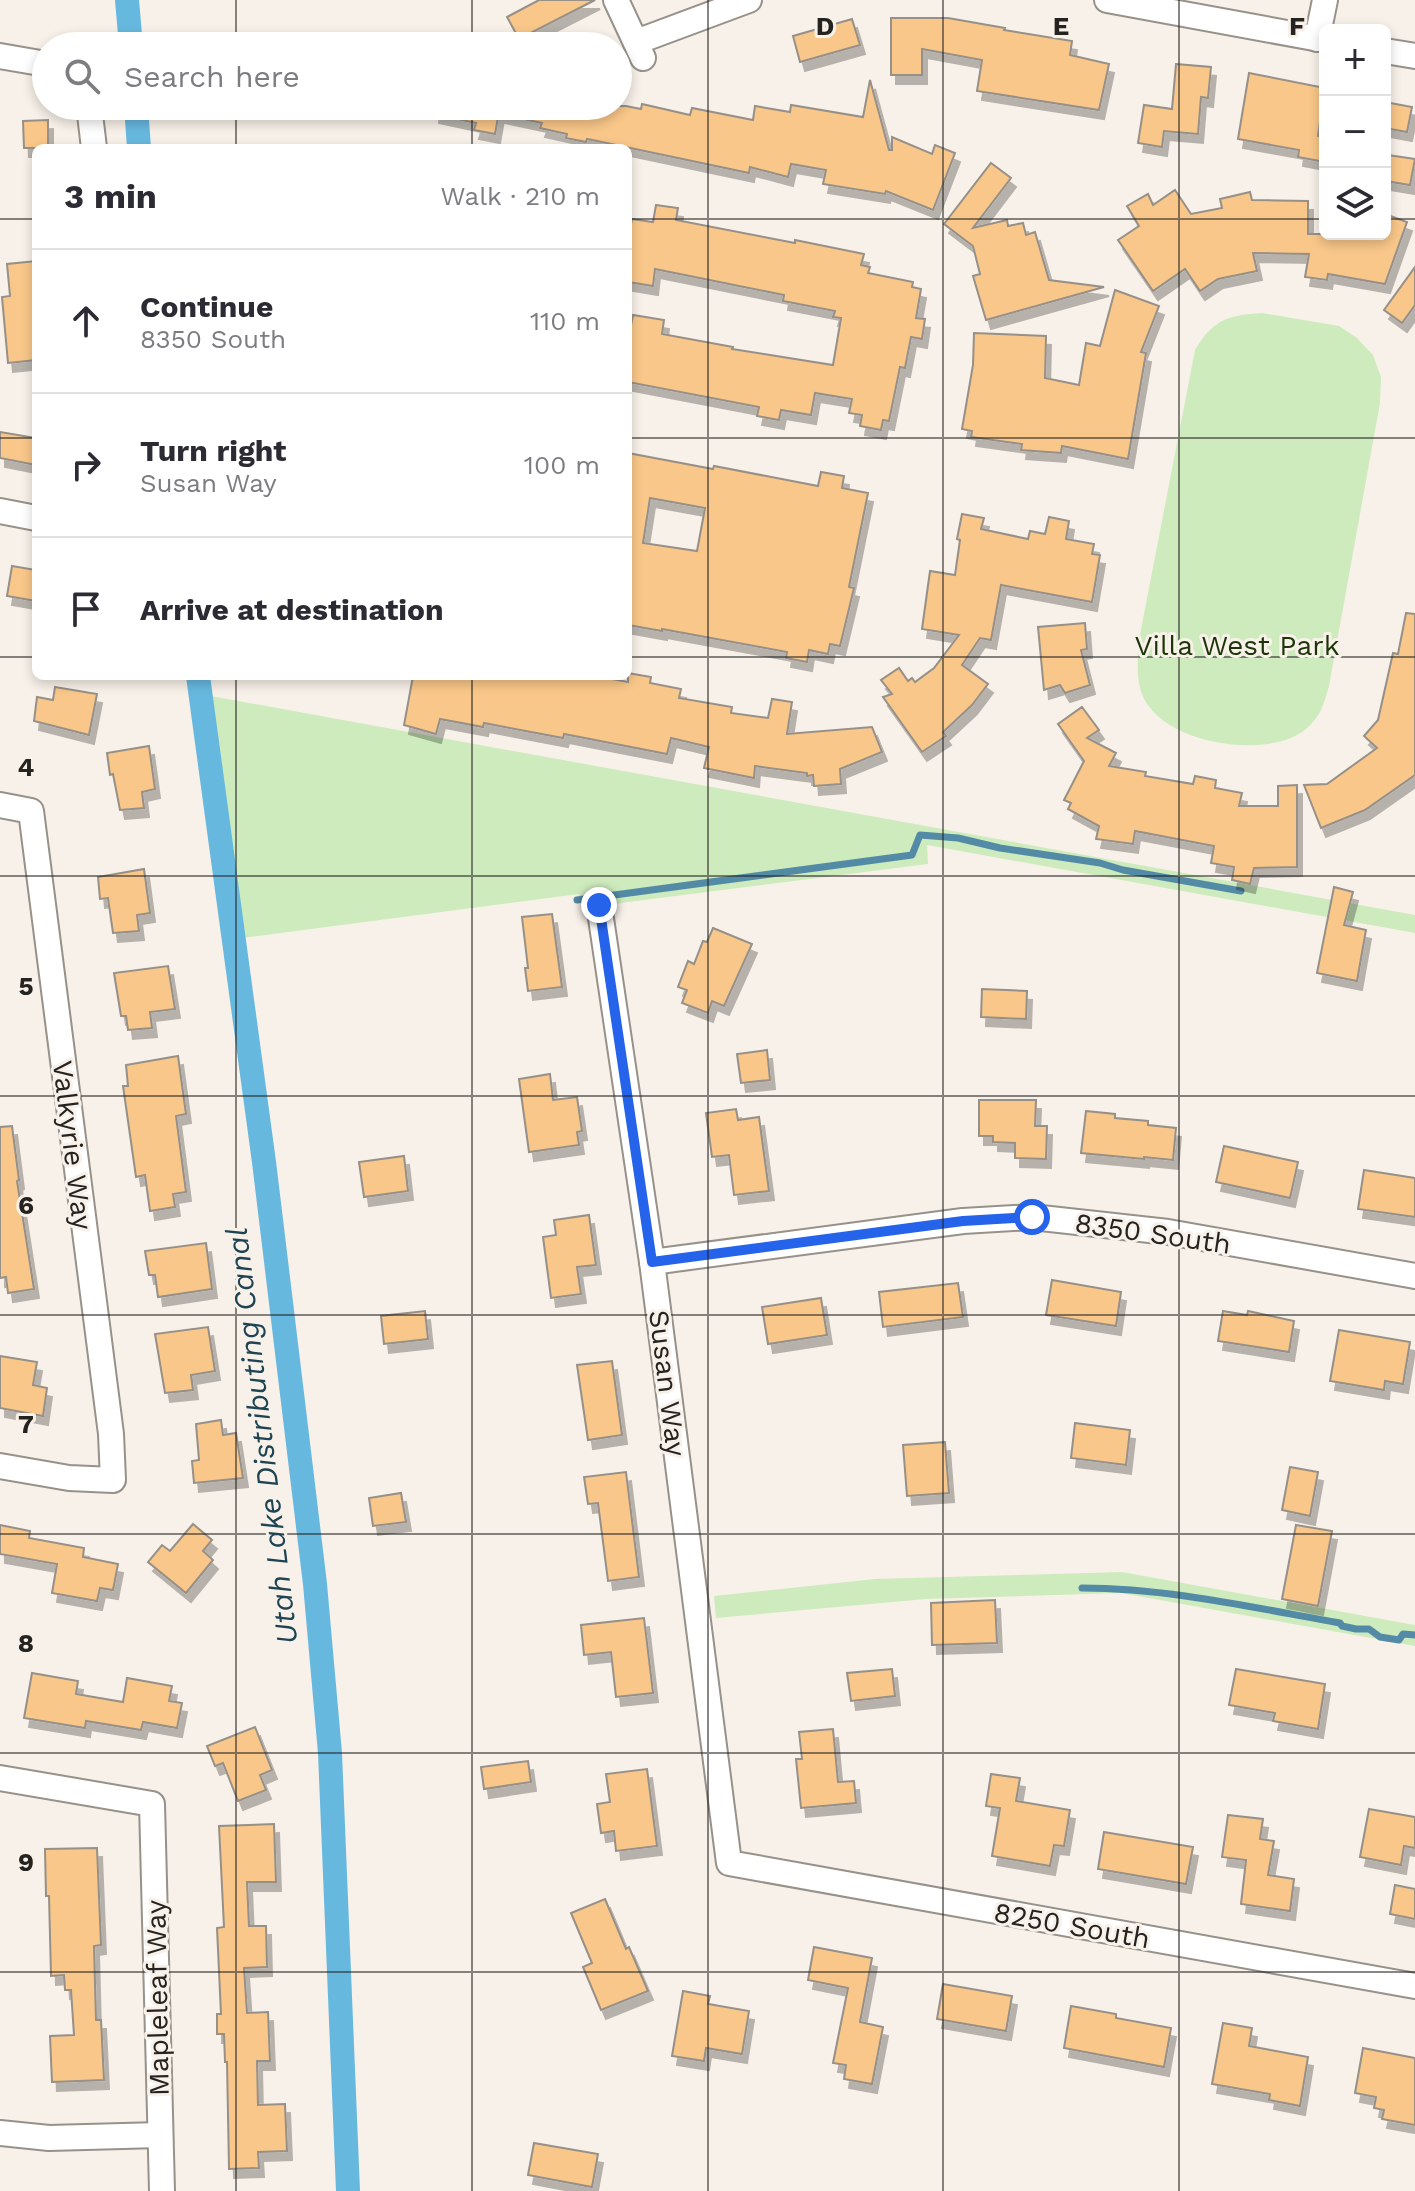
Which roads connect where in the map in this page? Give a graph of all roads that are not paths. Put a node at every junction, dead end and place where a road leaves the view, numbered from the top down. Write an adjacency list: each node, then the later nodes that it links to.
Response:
1 (616, 0): 6 (street)
2 (749, 0): 7 (street)
3 (1107, 0): 8 (street)
4 (1325, 0): 5 (street)
5 (1323, 24)
6 (631, 32)
7 (632, 35)
8 (1319, 40)
9 (1391, 52): 11 (street)
10 (0, 56): 12 (street)
11 (1415, 56)
12 (32, 62)
13 (91, 120): 14 (street)
14 (94, 144)
15 (0, 511): 16 (street)
16 (32, 517)
17 (0, 805): 21 (street, Valkyrie Way)
18 (599, 905): 19 (street, Susan Way)
19 (652, 1262): 20 (street, 8350 South); 23 (street, Susan Way)
20 (1415, 1276)
21 (0, 1466)
22 (0, 1778): 26 (street, Mapleleaf Way)
23 (729, 1863): 24 (street, 8250 South)
24 (1415, 1986)
25 (0, 2133): 26 (street)
26 (160, 2135): 27 (street, Mapleleaf Way)
27 (162, 2191)

